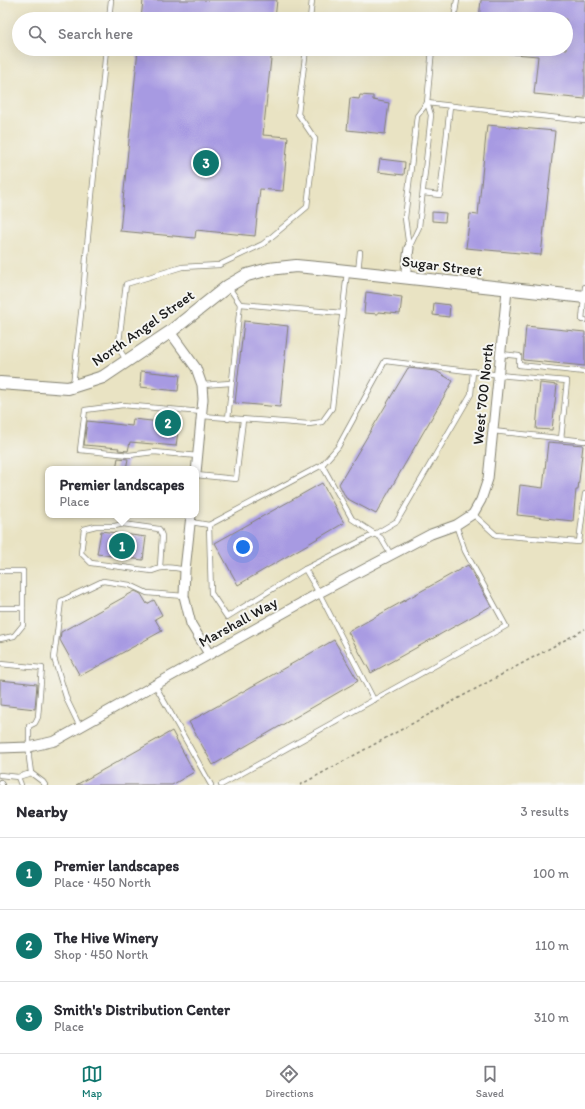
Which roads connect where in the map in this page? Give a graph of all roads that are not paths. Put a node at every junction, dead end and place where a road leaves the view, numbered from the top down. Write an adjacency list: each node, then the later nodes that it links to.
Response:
1 (111, 0): 4 (lane)
2 (312, 0): 5 (lane)
3 (457, 0): 6 (lane)
4 (110, 12)
5 (311, 12)
6 (455, 12)
7 (105, 56): 34 (lane)
8 (305, 56): 27 (lane)
9 (431, 56): 10 (lane)
10 (427, 103): 11 (lane); 13 (lane); 14 (lane)
11 (450, 106): 12 (lane); 13 (lane)
12 (585, 121)
13 (423, 193): 14 (lane)
14 (409, 248): 18 (street)
15 (360, 252): 17 (lane)
16 (296, 266): 17 (street, Sugar Street); 19 (street, North Angel Street)
17 (352, 271): 18 (street, Sugar Street); 23 (lane)
18 (406, 278): 20 (street, Sugar Street)
19 (228, 286): 22 (lane); 25 (street, North Angel Street)
20 (507, 290): 21 (street, Sugar Street); 26 (street, West 700 North)
21 (585, 294): 24 (lane)
22 (240, 304): 23 (lane); 32 (lane)
23 (342, 313): 37 (lane)
24 (585, 320)
25 (170, 332): 27 (street, North Angel Street); 33 (street)
26 (501, 354): 29 (lane); 30 (street, West 700 North)
27 (126, 362): 34 (street, North Angel Street)
28 (473, 371): 30 (lane); 42 (lane); 51 (lane)
29 (585, 372)
30 (499, 375): 38 (street, West 700 North); 39 (lane)
31 (0, 383): 34 (street, North Angel Street)
32 (231, 383): 33 (lane); 36 (lane)
33 (202, 385): 35 (street)
34 (72, 387)
35 (202, 414): 36 (lane); 41 (street); 41 (lane)
36 (228, 419): 37 (lane)
37 (242, 420): 44 (lane)
38 (493, 431): 39 (lane); 46 (street, West 700 North)
39 (561, 439): 40 (lane)
40 (585, 441)
41 (198, 456): 43 (street)
42 (322, 465): 49 (lane); 51 (lane)
43 (197, 466)
44 (199, 474)
45 (585, 494): 47 (lane)
46 (482, 500): 47 (street, Marshall Way)
47 (473, 514): 50 (street, Marshall Way)
48 (191, 518): 49 (lane); 55 (street)
49 (209, 524): 54 (lane)
50 (456, 526): 52 (street, Marshall Way); 65 (lane)
51 (375, 534): 52 (lane); 54 (lane)
52 (391, 556): 57 (street, Marshall Way)
53 (160, 567): 53 (lane); 55 (lane)
54 (305, 569): 57 (lane)
55 (185, 570): 58 (street)
56 (0, 571): 60 (lane)
57 (319, 593): 62 (street, Marshall Way); 65 (lane)
58 (184, 596): 62 (street); 66 (lane)
59 (0, 608): 60 (lane)
60 (23, 608): 61 (lane)
61 (0, 639)
62 (209, 654): 64 (street, Marshall Way)
63 (0, 664): 67 (lane)
64 (155, 685): 66 (street, Marshall Way); 76 (lane)
65 (374, 700): 77 (lane)
66 (80, 727): 67 (street, Marshall Way)
67 (28, 747): 68 (street, Marshall Way); 69 (lane)
68 (0, 748)
69 (31, 773): 71 (lane); 75 (lane)
70 (0, 775): 71 (lane)
71 (18, 777): 74 (lane)
72 (0, 782): 73 (lane)
73 (2, 785)
74 (21, 785)
75 (45, 785)
76 (212, 785)
77 (221, 785)

